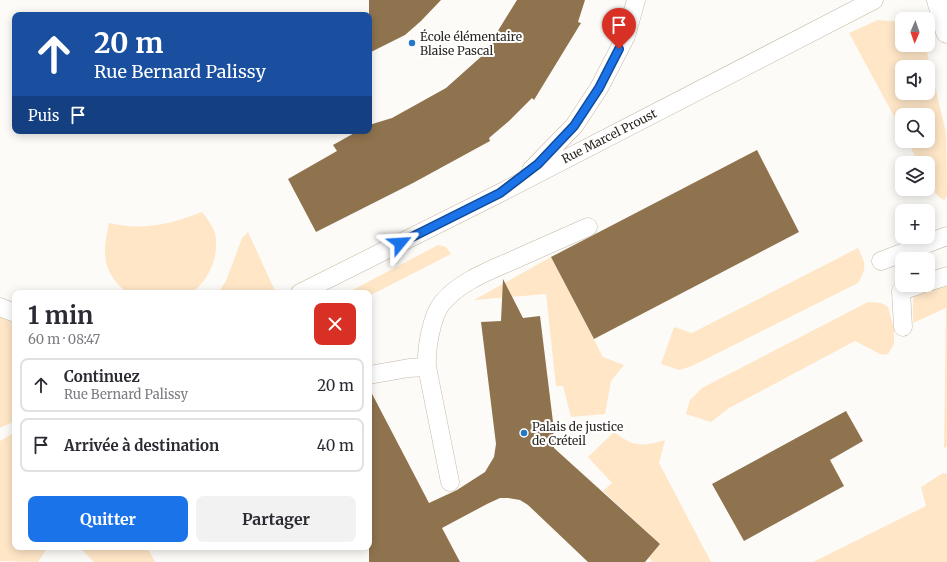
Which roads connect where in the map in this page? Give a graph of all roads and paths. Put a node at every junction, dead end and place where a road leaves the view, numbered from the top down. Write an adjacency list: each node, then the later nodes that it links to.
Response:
1 (636, 0): 5 (lane)
2 (874, 0): 5 (lane, Rue Marcel Proust)
3 (938, 0): 4 (street)
4 (947, 32)
5 (500, 193): 11 (lane, Rue Marcel Proust)
6 (588, 227): 16 (lane)
7 (947, 236): 8 (lane)
8 (881, 262)
9 (947, 276): 10 (lane)
10 (935, 280)
11 (306, 290)
12 (901, 292): 15 (lane)
13 (0, 307): 14 (lane)
14 (12, 312)
15 (903, 327)
16 (427, 367): 17 (lane); 18 (lane)
17 (372, 374)
18 (450, 482)

